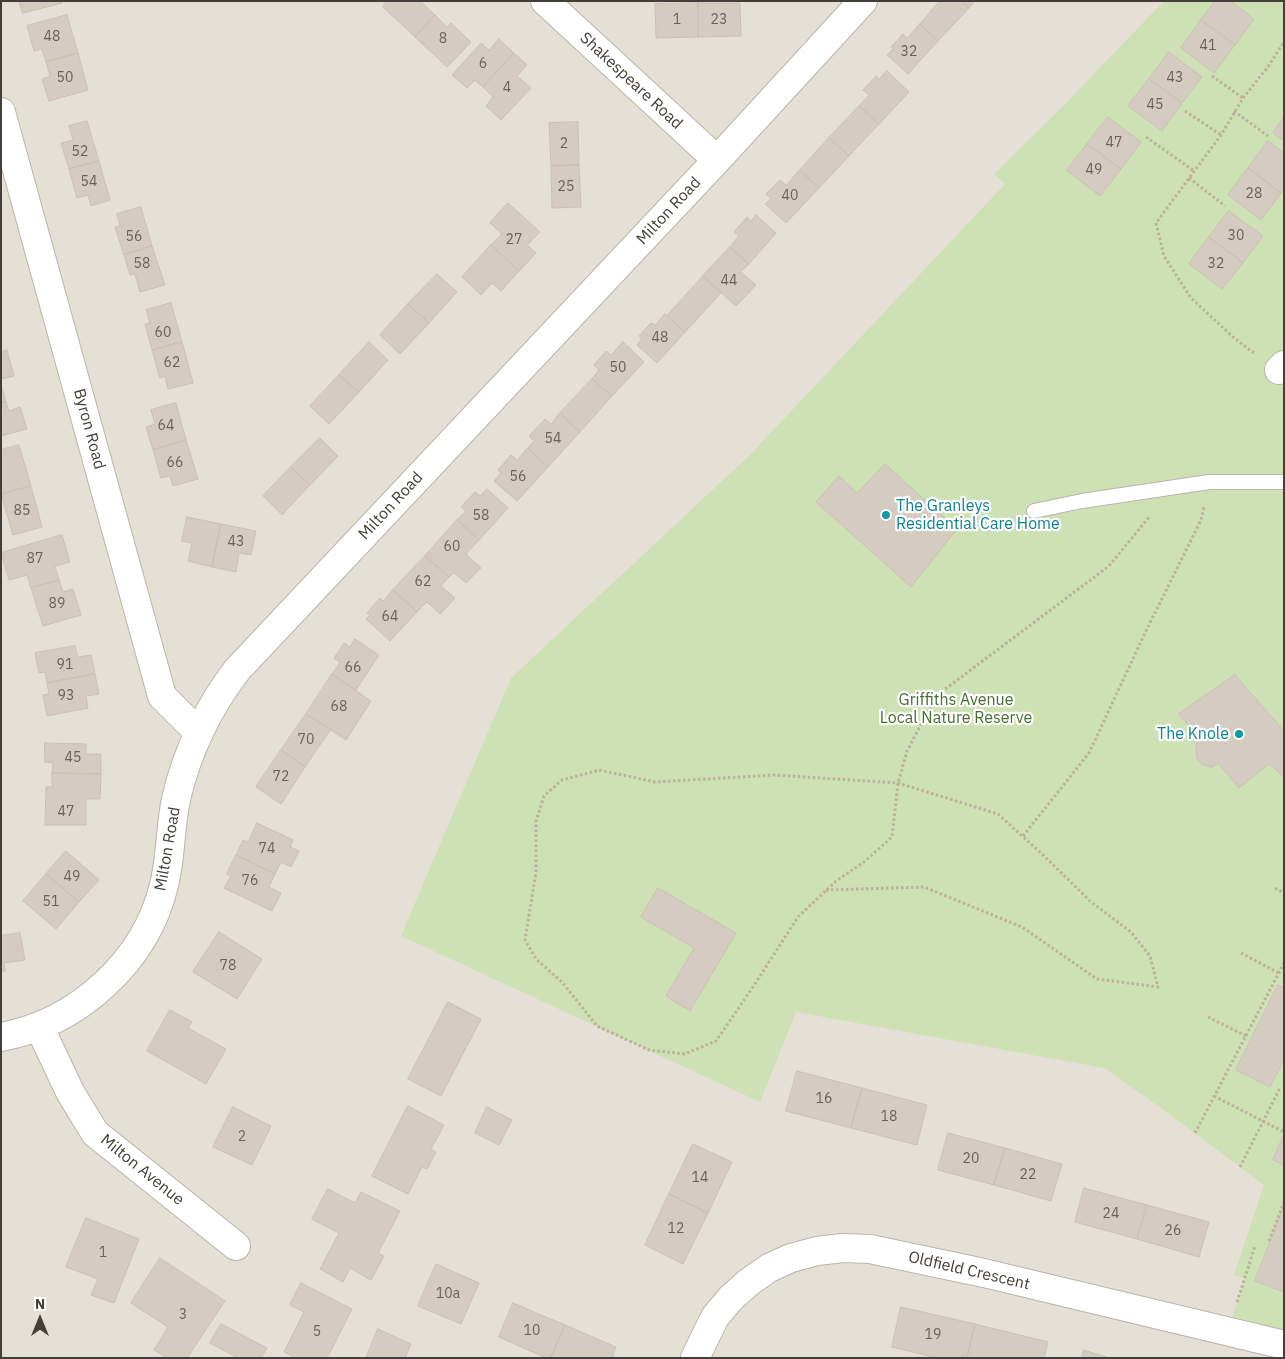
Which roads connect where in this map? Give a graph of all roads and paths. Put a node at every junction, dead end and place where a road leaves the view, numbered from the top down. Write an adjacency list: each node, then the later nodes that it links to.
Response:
1 (545, 1): 12 (street, Shakespeare Road)
2 (863, 1): 12 (street, Milton Road)
3 (1284, 42): 5 (path)
4 (1212, 76): 5 (path)
5 (1243, 98): 7 (path)
6 (1185, 111): 9 (path)
7 (1234, 111): 9 (path); 10 (path)
8 (1, 112): 21 (street, Byron Road)
9 (1221, 135): 13 (path)
10 (1268, 136)
11 (1146, 137): 13 (path)
12 (717, 160): 21 (street, Milton Road)
13 (1194, 171): 14 (path)
14 (1189, 178): 15 (path); 16 (path)
15 (1225, 206)
16 (1282, 368)
17 (1209, 482): 18 (lane); 19 (lane); 23 (path)
18 (1284, 482)
19 (1156, 490): 20 (lane); 22 (path)
20 (1034, 511)
21 (199, 733): 31 (street, Milton Road)
22 (898, 783): 23 (path); 25 (path); 25 (path)
23 (1022, 836): 25 (path)
24 (1275, 888): 26 (path)
25 (826, 890)
26 (1284, 893)
27 (1241, 953): 29 (path)
28 (1284, 963): 29 (path)
29 (1279, 973): 32 (path)
30 (1208, 1017): 32 (path)
31 (39, 1026): 33 (street, Milton Road); 42 (street, Milton Avenue)
32 (1246, 1036): 35 (path)
33 (1, 1037)
34 (1280, 1088): 36 (path)
35 (1214, 1096): 36 (path); 38 (path)
36 (1263, 1122): 37 (path); 39 (path)
37 (1284, 1132)
38 (1195, 1133)
39 (1240, 1167)
40 (1284, 1202): 41 (path)
41 (1269, 1241)
42 (236, 1246)
43 (1255, 1246): 44 (path)
44 (1228, 1331): 45 (street, Oldfield Crescent); 46 (street, Oldfield Crescent)
45 (1284, 1345)
46 (695, 1358)

